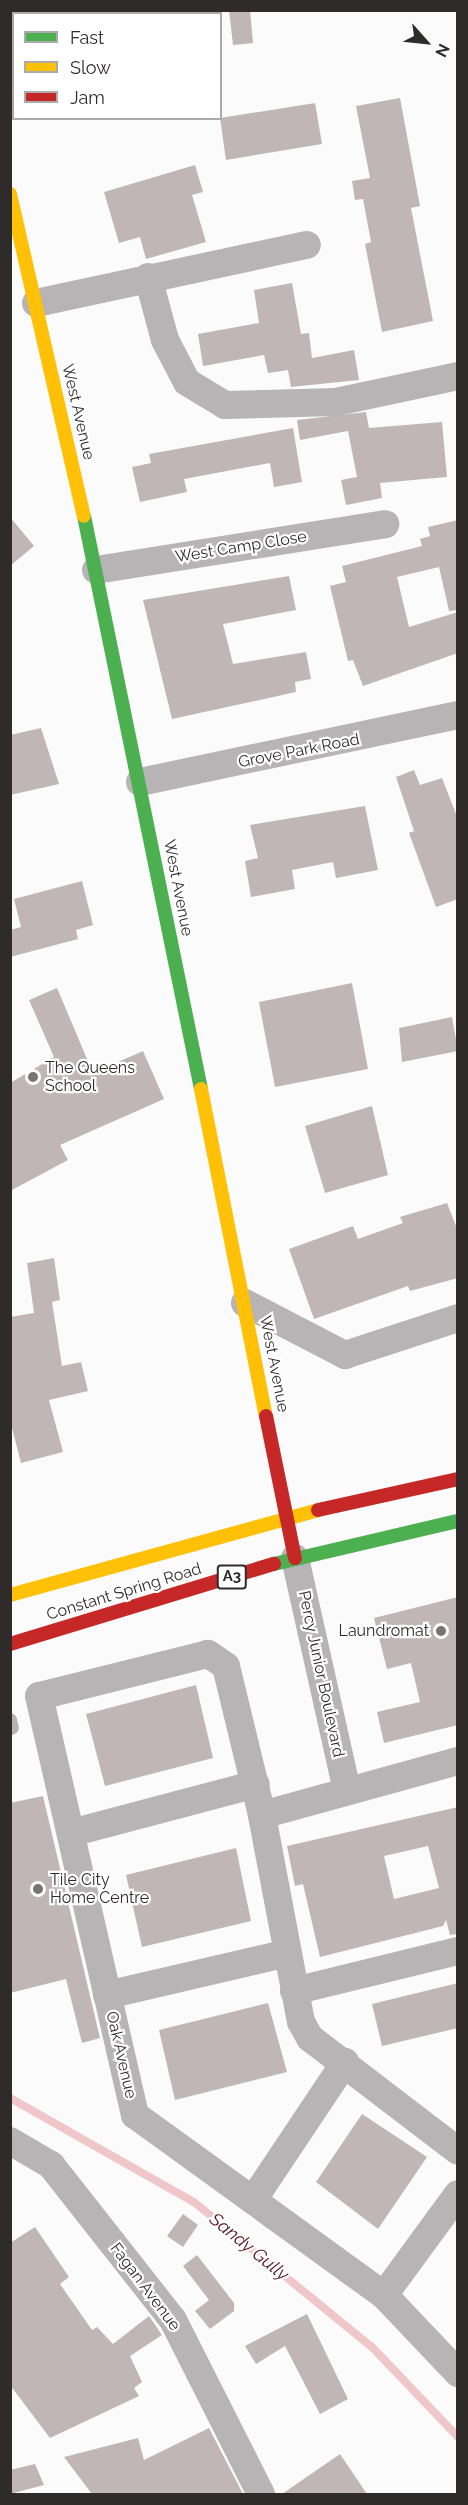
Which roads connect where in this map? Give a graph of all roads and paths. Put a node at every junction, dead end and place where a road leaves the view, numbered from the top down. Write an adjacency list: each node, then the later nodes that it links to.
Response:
1 (10, 194): 2 (street, West Avenue)
2 (14, 230): 5 (street, West Avenue)
3 (307, 245): 4 (street)
4 (148, 277): 5 (street); 6 (street)
5 (36, 303): 8 (street, West Avenue)
6 (458, 376)
7 (385, 524): 8 (street, West Camp Close)
8 (96, 570): 10 (street, West Avenue)
9 (458, 715): 10 (street, Grove Park Road)
10 (140, 782): 11 (street, West Avenue)
11 (245, 1303): 12 (street); 14 (street, West Avenue)
12 (458, 1318)
13 (458, 1479): 14 (street, Constant Spring Road)
14 (288, 1517): 16 (street, West Avenue); 17 (street, Constant Spring Road)
15 (458, 1521): 16 (street, Constant Spring Road / A3)
16 (296, 1558): 18 (street, Constant Spring Road / A3); 21 (street, Percy Junior Boulevard)
17 (10, 1594)
18 (10, 1644)
19 (458, 1761): 21 (street)
20 (256, 1784): 22 (street); 23 (street); 23 (street, Oak Avenue)
21 (346, 1790): 22 (street)
22 (262, 1815): 25 (street)
23 (71, 1833): 27 (street, Oak Avenue)
24 (458, 1951): 26 (street)
25 (287, 1953): 26 (street); 27 (street)
26 (294, 1991): 28 (street)
27 (107, 1995): 32 (street, Oak Avenue)
28 (345, 2062): 30 (street); 32 (street)
29 (10, 2140): 35 (street, Fagan Avenue)
30 (458, 2151)
31 (458, 2194): 33 (street)
32 (253, 2200): 33 (street, Oak Avenue)
33 (384, 2295): 34 (street, Oak Avenue)
34 (458, 2373)
35 (261, 2494)

